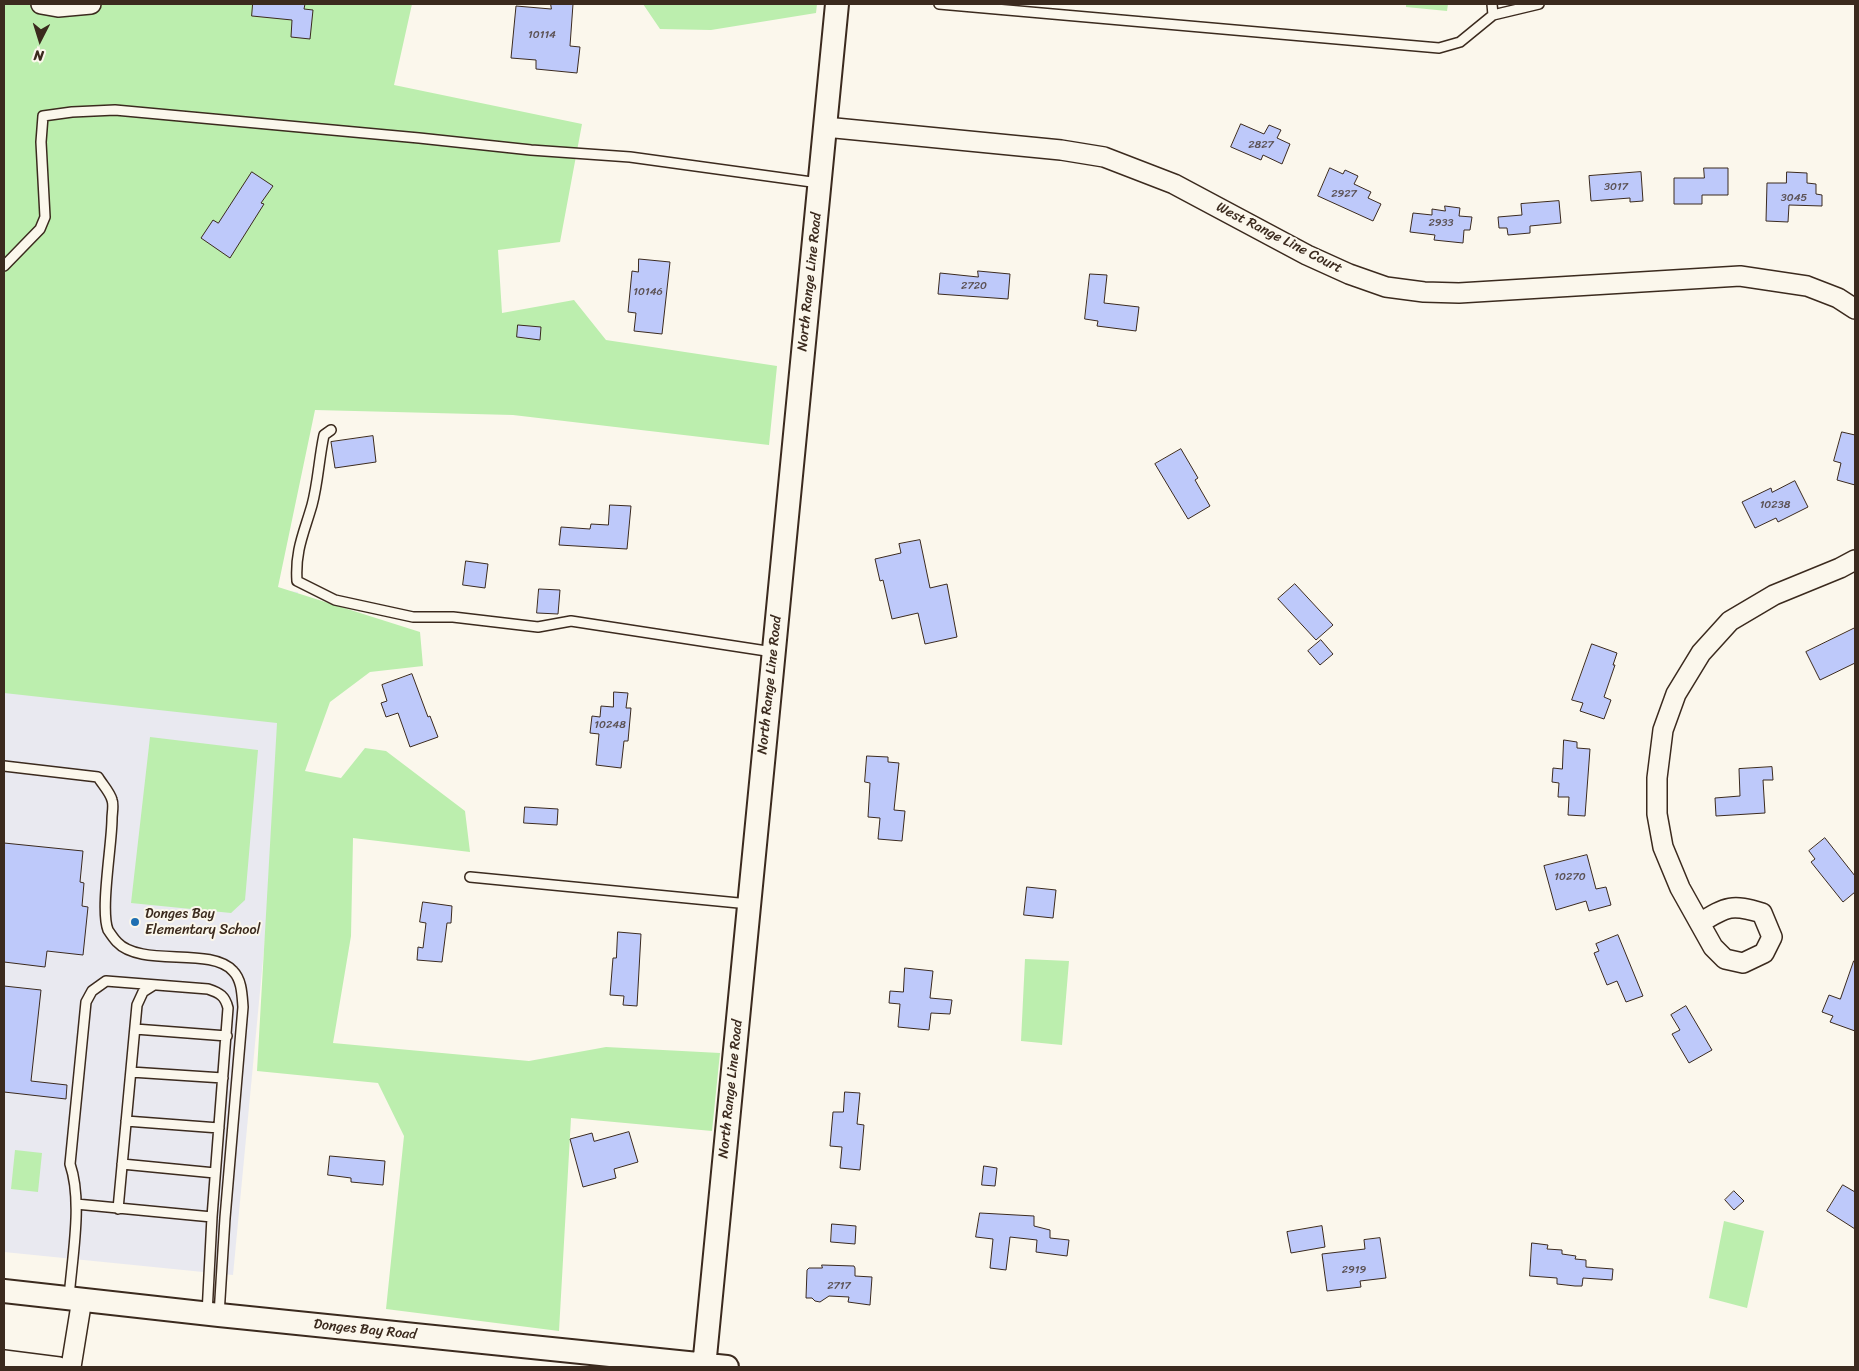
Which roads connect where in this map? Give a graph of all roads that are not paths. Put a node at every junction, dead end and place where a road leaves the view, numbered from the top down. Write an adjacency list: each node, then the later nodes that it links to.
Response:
1 (91, 4): 6 (street)
2 (837, 4): 8 (street, North Range Line Road)
3 (939, 4): 7 (lane)
4 (1492, 4): 7 (lane)
5 (1539, 4): 7 (lane)
6 (53, 5)
7 (1493, 15)
8 (825, 127): 9 (street, North Range Line Road); 11 (street, West Range Line Court)
9 (819, 183): 10 (lane); 14 (street, North Range Line Road)
10 (4, 266)
11 (1855, 309)
12 (331, 430): 14 (lane)
13 (1855, 560): 18 (street)
14 (774, 652): 17 (street, North Range Line Road)
15 (4, 766): 33 (lane)
16 (470, 877): 17 (lane)
17 (749, 904): 35 (street, North Range Line Road)
18 (1700, 923)
19 (154, 985): 20 (lane); 21 (lane); 28 (lane)
20 (134, 1029): 21 (lane); 22 (lane)
21 (227, 1036): 23 (lane)
22 (131, 1072): 23 (lane); 24 (lane)
23 (223, 1078): 25 (lane)
24 (126, 1121): 25 (lane); 26 (lane)
25 (219, 1128): 27 (lane)
26 (122, 1164): 27 (lane); 29 (lane)
27 (215, 1173): 30 (lane)
28 (76, 1204): 29 (lane); 32 (lane)
29 (118, 1209): 30 (lane)
30 (212, 1217): 33 (lane)
31 (4, 1291): 32 (street, Donges Bay Road)
32 (75, 1299): 33 (street, Donges Bay Road); 37 (street)
33 (213, 1314): 35 (street, Donges Bay Road)
34 (4, 1360): 36 (street)
35 (704, 1366): 38 (street, Donges Bay Road)
36 (59, 1367)
37 (71, 1367)
38 (727, 1367)

